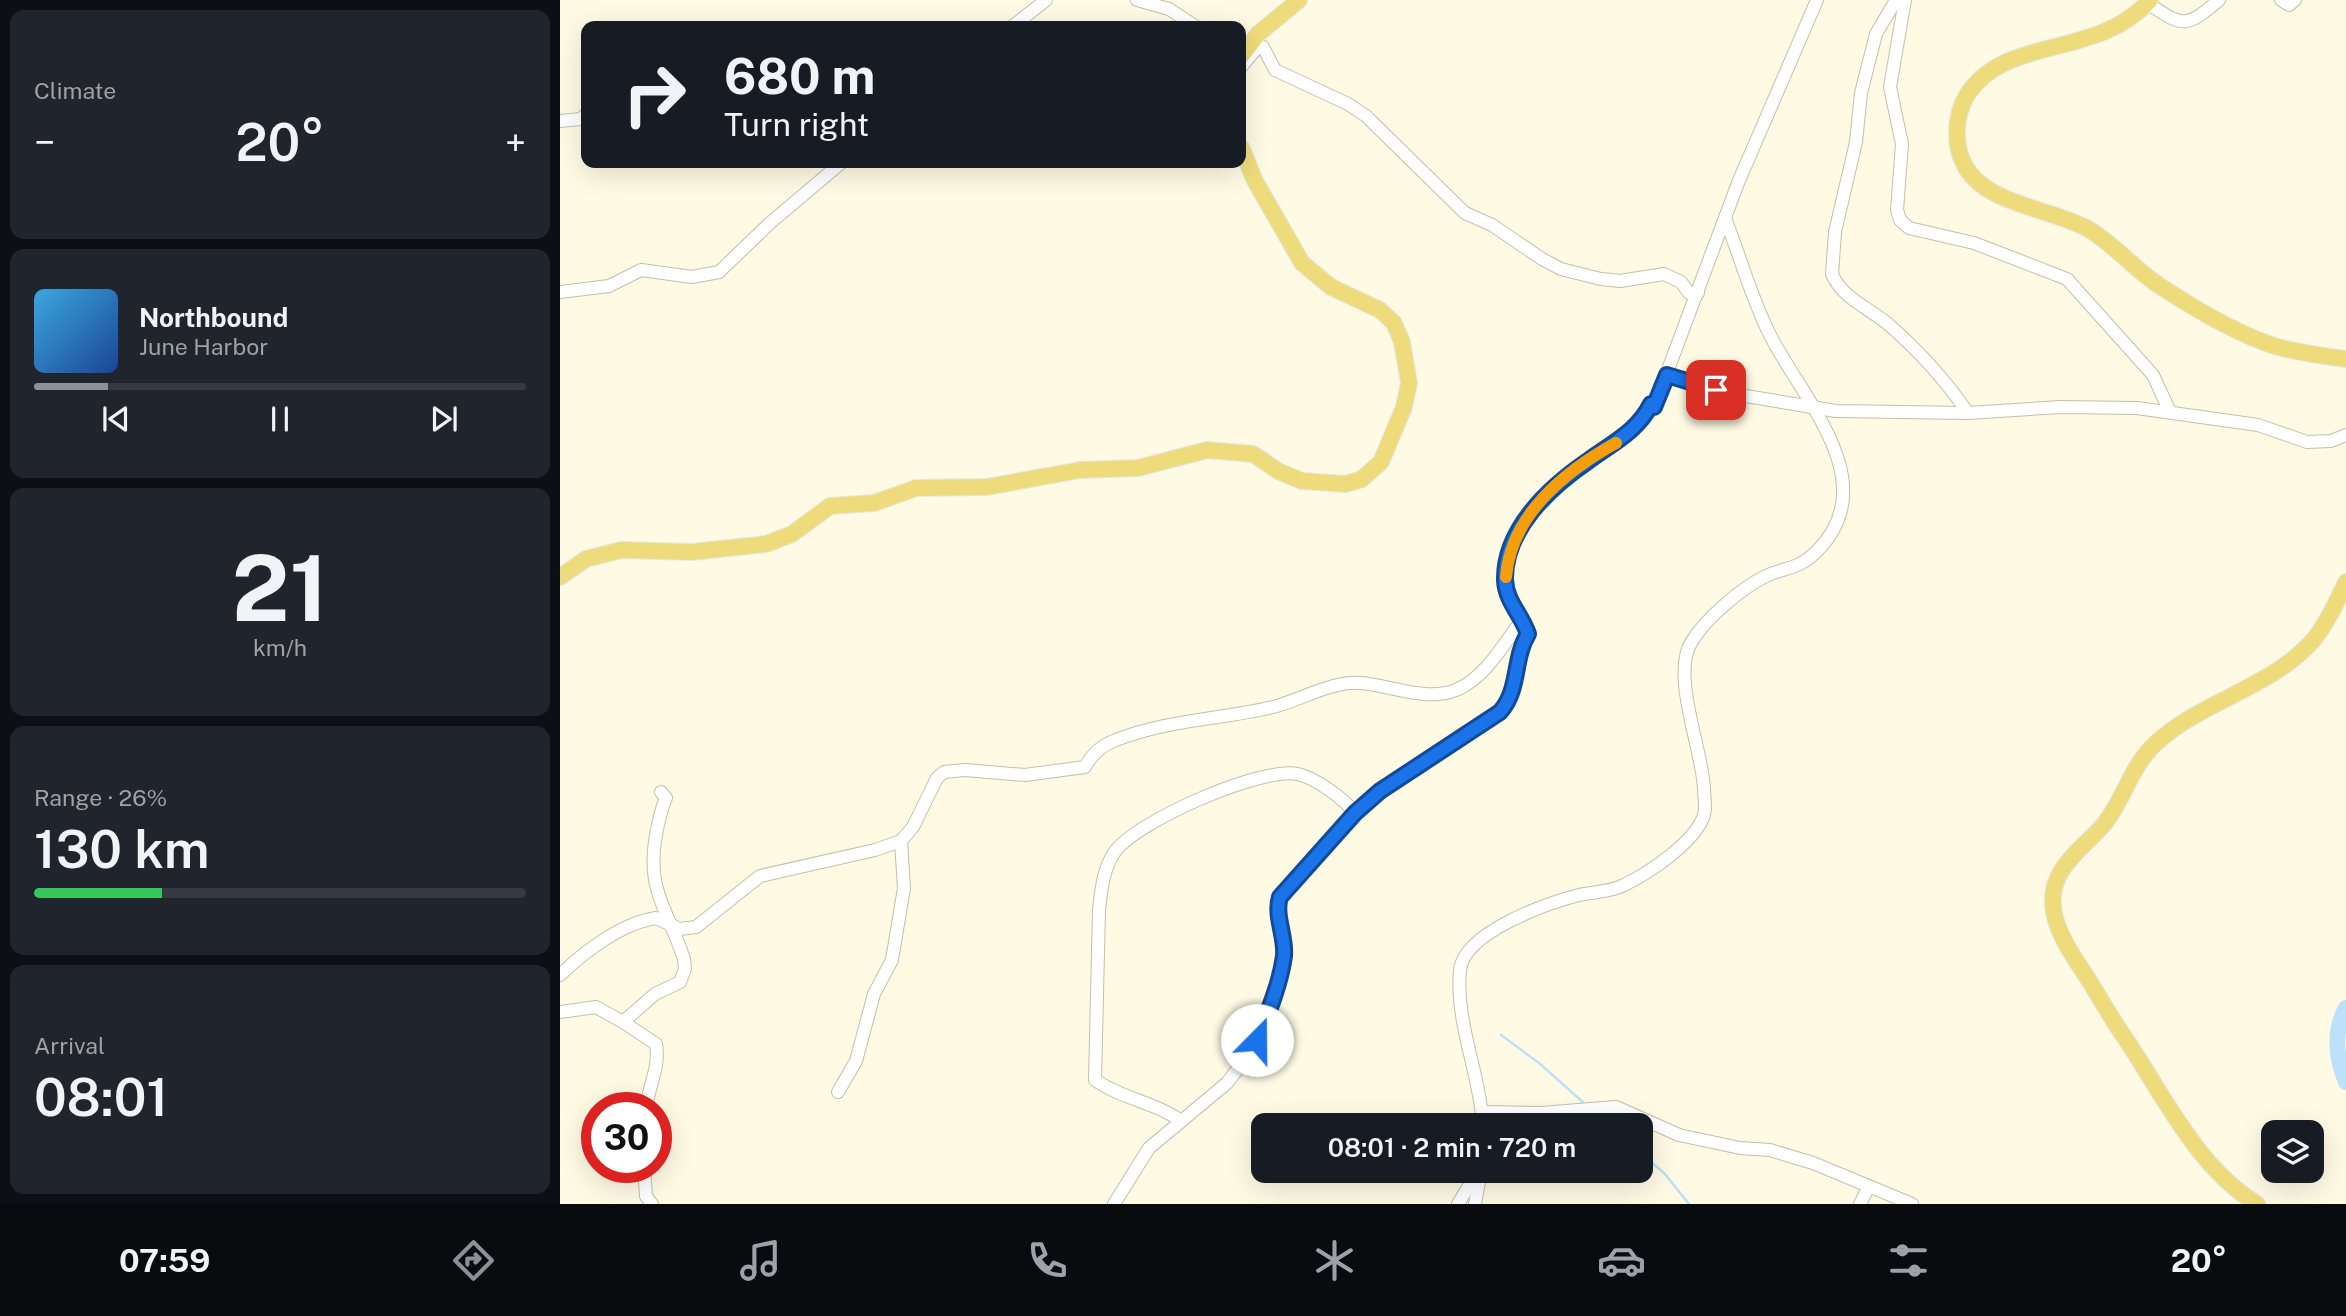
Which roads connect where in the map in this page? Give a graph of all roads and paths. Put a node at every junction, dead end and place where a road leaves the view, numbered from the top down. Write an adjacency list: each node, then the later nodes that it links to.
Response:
1 (1046, 0): 11 (street)
2 (1137, 0): 12 (street)
3 (1299, 0): 13 (main road)
4 (1817, 0): 19 (street)
5 (1896, 0): 26 (street)
6 (1905, 0): 25 (street)
7 (2220, 0): 10 (street)
8 (2281, 0): 9 (street)
9 (2295, 0)
10 (2149, 2): 22 (main road)
11 (1019, 21)
12 (1187, 21)
13 (1246, 50)
14 (1246, 62): 21 (street)
15 (581, 119): 16 (street)
16 (560, 121)
17 (1246, 159): 28 (main road)
18 (835, 168): 20 (street)
19 (1726, 218): 21 (street); 24 (street)
20 (560, 292)
21 (1698, 293): 23 (street)
22 (2346, 359)
23 (1667, 375): 24 (street); 30 (street)
24 (1813, 409): 26 (street); 40 (street)
25 (2170, 412): 26 (street); 27 (street)
26 (1968, 413)
27 (2346, 435)
28 (560, 577)
29 (2346, 582): 55 (main road)
30 (1521, 621): 32 (street); 33 (street)
31 (661, 792): 34 (street)
32 (1355, 813): 43 (street); 43 (street)
33 (901, 841): 34 (street); 39 (street)
34 (670, 926): 35 (street); 37 (street)
35 (560, 975)
36 (560, 1012): 37 (street)
37 (623, 1022): 38 (street)
38 (648, 1092)
39 (838, 1092)
40 (1481, 1113)
41 (1541, 1113): 42 (street)
42 (1630, 1113)
43 (1181, 1121): 50 (street)
44 (1653, 1123): 48 (street)
45 (645, 1183): 49 (street)
46 (1472, 1183): 51 (street)
47 (1478, 1183): 52 (street)
48 (1868, 1188): 53 (street); 54 (street)
49 (652, 1204)
50 (1114, 1204)
51 (1458, 1204)
52 (1475, 1204)
53 (1860, 1204)
54 (1912, 1204)
55 (2257, 1204)

